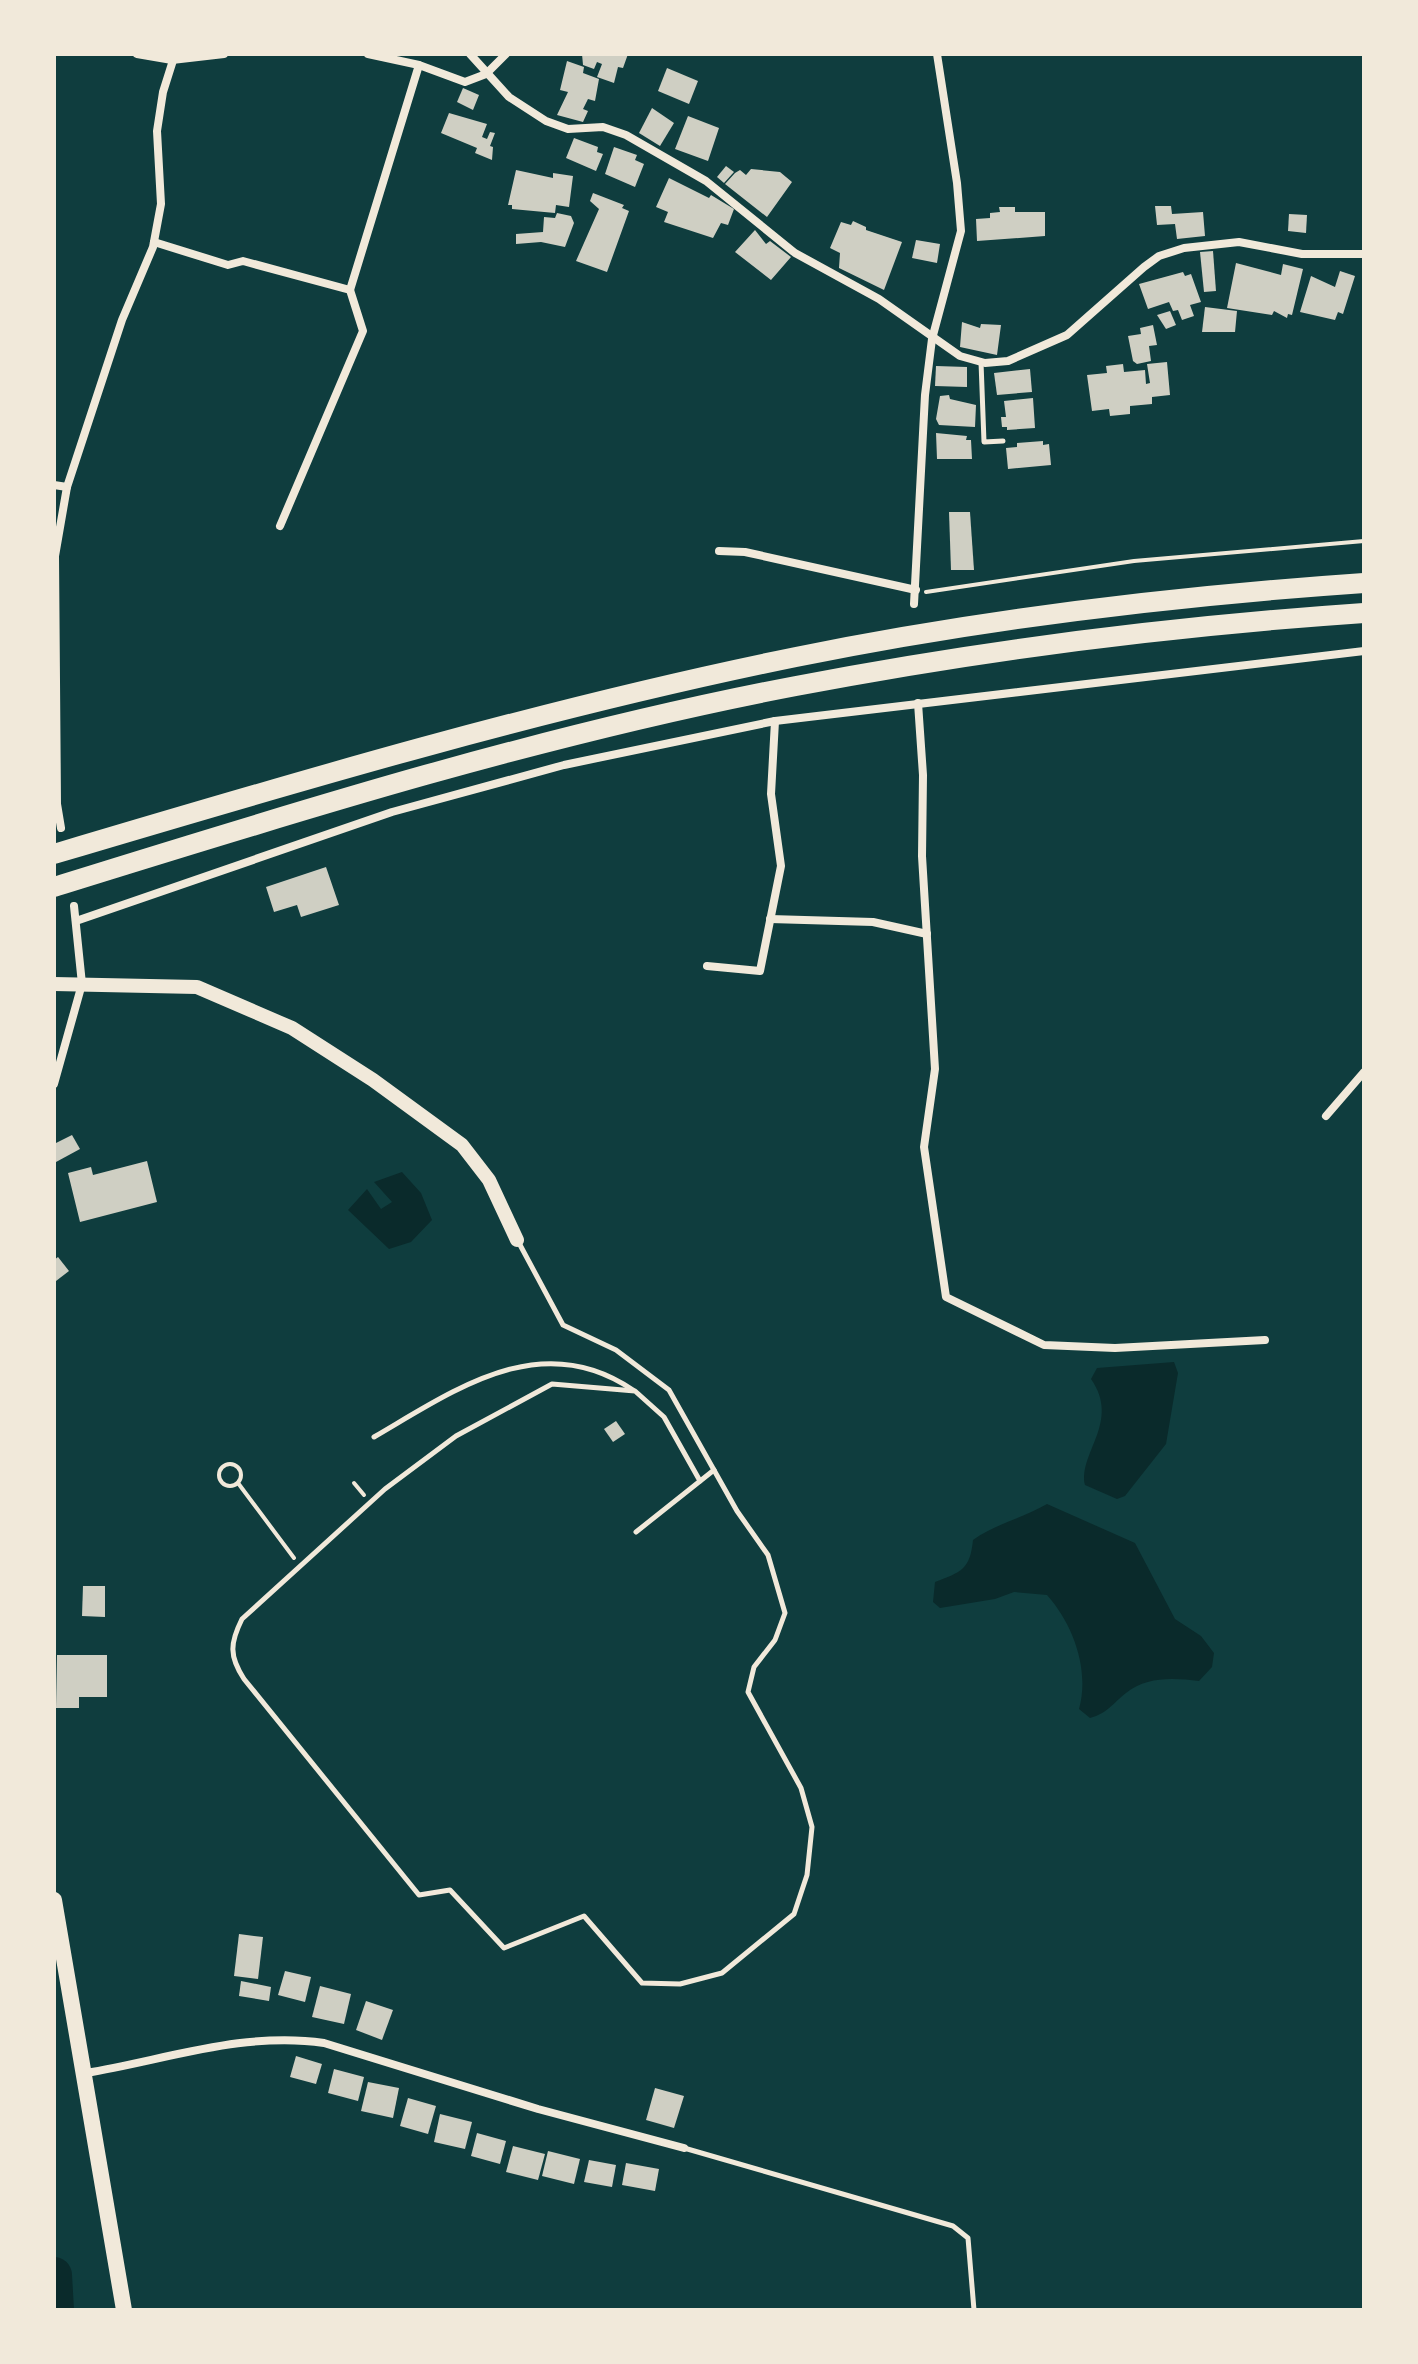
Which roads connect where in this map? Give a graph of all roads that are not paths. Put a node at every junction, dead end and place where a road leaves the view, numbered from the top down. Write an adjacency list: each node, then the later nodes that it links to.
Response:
1 (137, 54): 7 (street)
2 (224, 54): 7 (street)
3 (368, 54): 8 (street)
4 (470, 54): 9 (street)
5 (506, 54): 9 (street)
6 (937, 54): 13 (street)
7 (173, 57): 10 (street)
8 (419, 65): 9 (street); 12 (street)
9 (486, 74): 13 (street)
10 (154, 242): 12 (street); 17 (street)
11 (1364, 254): 14 (street)
12 (350, 290): 18 (street)
13 (932, 339): 14 (street); 21 (street)
14 (981, 362): 15 (lane)
15 (1003, 441)
16 (54, 485): 17 (street)
17 (67, 487): 27 (street)
18 (280, 526)
19 (719, 551): 21 (street)
20 (1364, 583): 28 (highway)
21 (916, 590): 22 (street)
22 (914, 604)
23 (1364, 613): 29 (highway)
24 (1364, 651): 25 (street)
25 (918, 703): 26 (street); 33 (street)
26 (775, 721): 31 (street); 32 (street)
27 (61, 828)
28 (54, 854)
29 (54, 887)
30 (74, 906): 32 (street)
31 (770, 919): 33 (street); 34 (street)
32 (76, 921): 36 (street)
33 (927, 934): 41 (street)
34 (707, 966)
35 (54, 984): 36 (street)
36 (82, 984): 38 (street); 40 (street)
37 (1364, 1072): 39 (street)
38 (54, 1084)
39 (1326, 1116)
40 (517, 1240): 44 (lane)
41 (1265, 1340)
42 (635, 1391): 43 (lane); 44 (lane); 45 (lane)
43 (374, 1437)
44 (714, 1470): 45 (lane)
45 (700, 1481): 46 (lane)
46 (636, 1532)
47 (54, 1900): 48 (main road)
48 (86, 2073): 49 (street); 50 (main road)
49 (684, 2148): 51 (lane)
50 (124, 2310)
51 (974, 2310)

